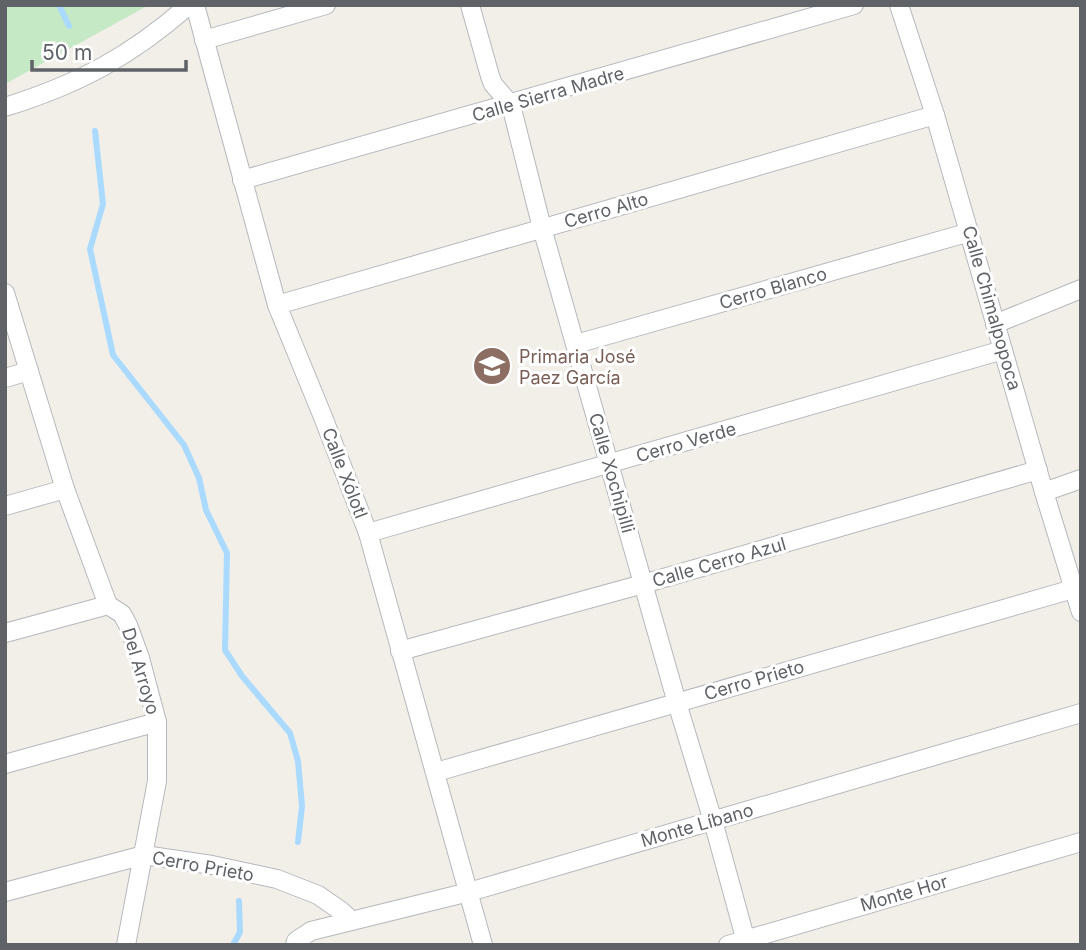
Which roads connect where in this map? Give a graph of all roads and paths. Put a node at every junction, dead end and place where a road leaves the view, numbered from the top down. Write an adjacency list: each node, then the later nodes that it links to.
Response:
1 (192, 5): 6 (street, Calle Xólotl); 8 (street)
2 (326, 5): 6 (street)
3 (470, 5): 7 (street, Calle Xochipilli)
4 (854, 5): 7 (street, Calle Sierra Madre)
5 (900, 5): 9 (street, Calle Chimalpopoca)
6 (204, 40): 10 (street, Calle Xólotl)
7 (510, 105): 10 (street, Calle Sierra Madre); 11 (street, Calle Xochipilli)
8 (5, 107)
9 (935, 115): 11 (street, Cerro Alto); 12 (street, Calle Chimalpopoca)
10 (242, 180): 15 (street, Calle Xólotl)
11 (542, 228): 15 (street, Cerro Alto); 17 (street, Calle Xochipilli)
12 (970, 232): 16 (street, Calle Chimalpopoca); 17 (street, Cerro Blanco)
13 (1081, 289): 16 (street)
14 (5, 293): 19 (street, Del Arroyo)
15 (277, 305): 27 (street, Calle Xólotl)
16 (995, 324): 18 (street, Calle Chimalpopoca)
17 (576, 344): 21 (street, Calle Xochipilli)
18 (1003, 350): 21 (street, Cerro Verde); 22 (street, Calle Chimalpopoca)
19 (29, 371): 20 (street); 24 (street, Del Arroyo)
20 (5, 378)
21 (610, 464): 27 (street, Cerro Verde); 28 (street, Calle Xochipilli)
22 (1038, 470): 25 (street, Calle Chimalpopoca); 28 (street, Calle Cerro Azul)
23 (1081, 479): 25 (street)
24 (65, 489): 26 (street); 30 (street, Del Arroyo)
25 (1044, 492): 29 (street, Calle Chimalpopoca)
26 (5, 506)
27 (368, 533): 33 (street, Calle Xólotl)
28 (643, 584): 33 (street, Calle Cerro Azul); 34 (street, Calle Xochipilli)
29 (1073, 589): 31 (street, Calle Chimalpopoca); 34 (street, Cerro Prieto)
30 (108, 605): 32 (street); 36 (street, Del Arroyo)
31 (1081, 612)
32 (5, 633)
33 (400, 651): 38 (street, Calle Xólotl)
34 (677, 703): 38 (street, Cerro Prieto); 39 (street, Calle Xochipilli)
35 (1081, 713): 39 (street, Monte Líbano)
36 (157, 722): 37 (street); 41 (street, Del Arroyo)
37 (5, 764)
38 (436, 772): 43 (street, Calle Xólotl)
39 (713, 821): 43 (street, Monte Líbano); 45 (street, Calle Xochipilli)
40 (1081, 842): 45 (street, Monte Hor)
41 (144, 855): 42 (street, Cerro Prieto); 44 (street, Cerro Prieto); 46 (street, Del Arroyo)
42 (5, 892)
43 (469, 892): 44 (street, Monte Líbano); 48 (street, Calle Xólotl)
44 (352, 921): 47 (street, Monte Líbano)
45 (740, 943)
46 (126, 945)
47 (295, 945)
48 (483, 945)

